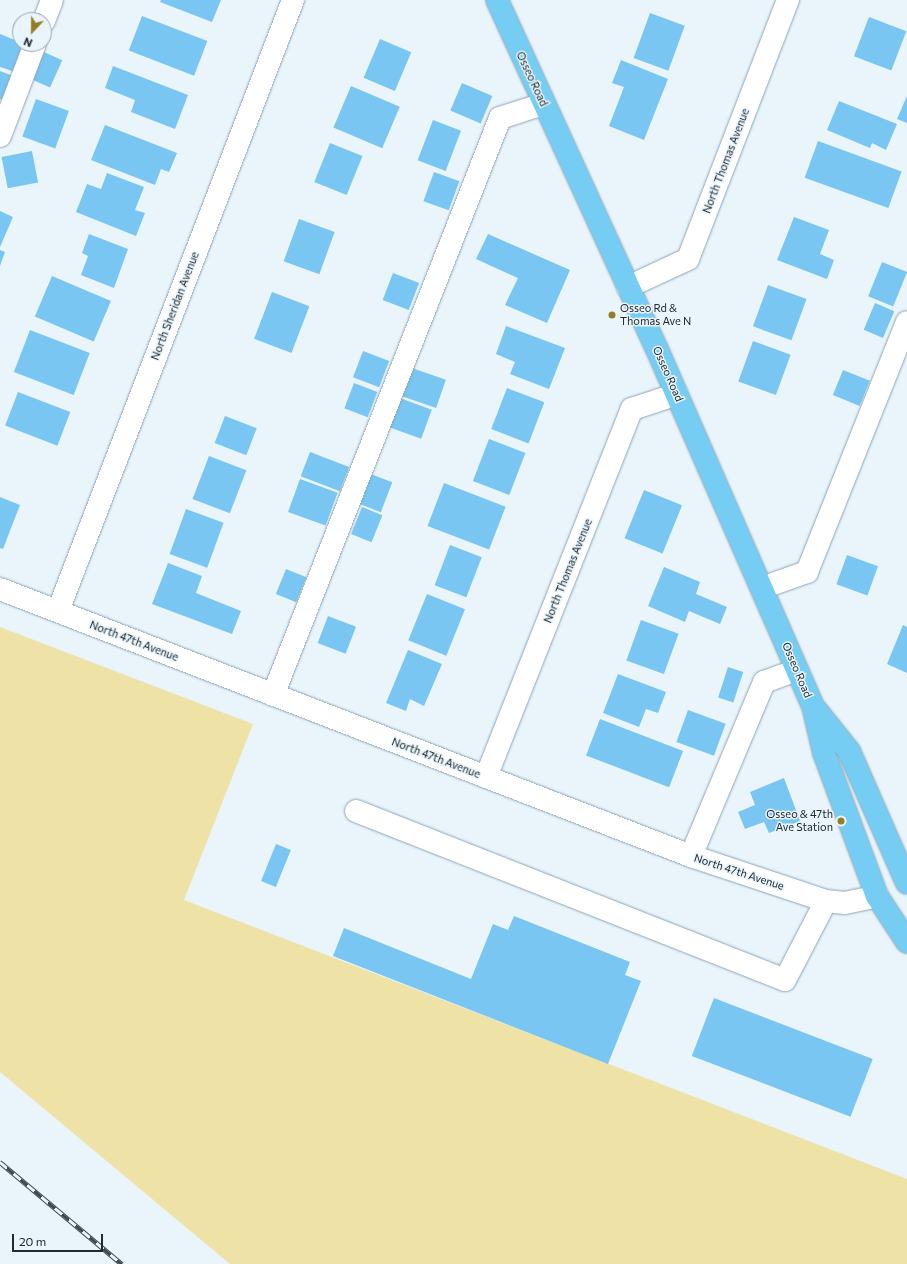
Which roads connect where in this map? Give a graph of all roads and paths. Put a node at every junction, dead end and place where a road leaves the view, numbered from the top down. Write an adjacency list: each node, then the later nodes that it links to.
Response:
1 (52, 0): 5 (street)
2 (293, 0): 14 (street, North Sheridan Avenue)
3 (788, 0): 9 (street, North Thomas Avenue)
4 (502, 2): 7 (main road, Osseo Road)
5 (47, 12)
6 (32, 52): 8 (street)
7 (543, 104): 9 (main road, Osseo Road); 16 (street)
8 (0, 136)
9 (628, 287): 11 (main road, Osseo Road)
10 (907, 322): 12 (street)
11 (677, 394): 12 (main road, Osseo Road); 18 (street, North Thomas Avenue)
12 (762, 588): 15 (main road, Osseo Road)
13 (0, 589): 14 (street, North 47th Avenue)
14 (58, 611): 16 (street, North 47th Avenue)
15 (797, 670): 17 (main road, Osseo Road); 20 (street)
16 (273, 695): 18 (street, North 47th Avenue)
17 (813, 706): 21 (main road, Osseo Road); 22 (main road, Osseo Road)
18 (486, 777): 20 (street, North 47th Avenue)
19 (356, 811): 23 (street)
20 (691, 856): 23 (street, North 47th Avenue)
21 (907, 883)
22 (877, 896): 23 (street, North 47th Avenue); 24 (main road, Osseo Road)
23 (826, 901)
24 (907, 942)

